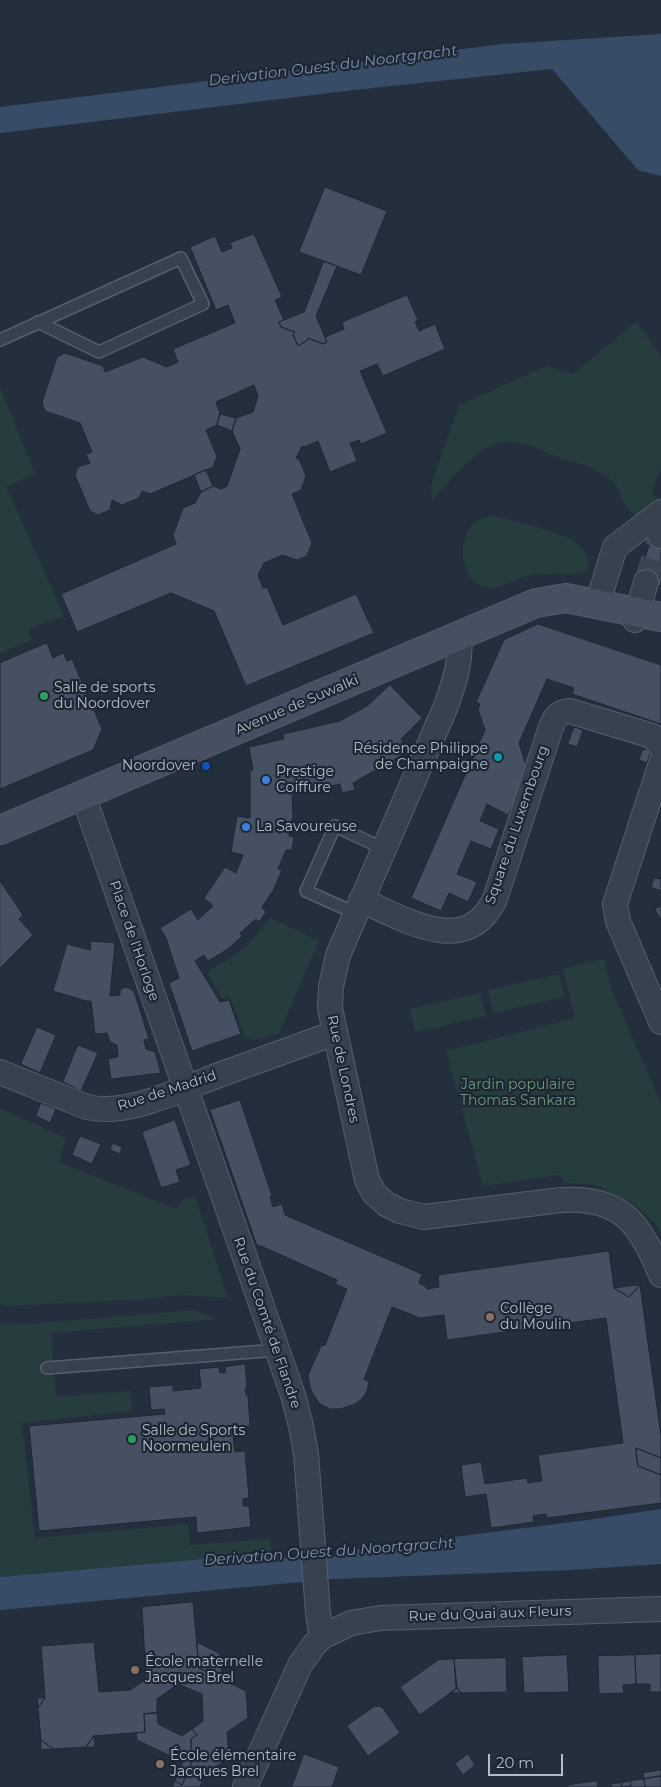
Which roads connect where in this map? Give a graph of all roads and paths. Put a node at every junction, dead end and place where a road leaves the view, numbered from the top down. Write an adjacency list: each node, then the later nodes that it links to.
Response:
1 (38, 322): 1 (lane); 2 (lane)
2 (0, 340)
3 (661, 512): 5 (street)
4 (646, 582): 6 (street)
5 (597, 605): 6 (street, Avenue de Suwalki); 8 (street, Avenue de Suwalki)
6 (644, 617): 7 (street, Avenue de Suwalki)
7 (661, 633)
8 (459, 636): 11 (street, Avenue de Suwalki); 13 (street, Rue de Londres)
9 (661, 746): 14 (street, Square du Luxembourg)
10 (661, 763): 15 (street)
11 (83, 795): 12 (street, Avenue de Suwalki); 18 (street, Place de l'Horloge)
12 (0, 830)
13 (384, 849): 14 (street, Rue de Londres); 14 (lane)
14 (358, 907): 16 (street, Rue de Londres)
15 (661, 1022)
16 (335, 1033): 18 (street, Rue de Madrid); 19 (street, Rue de Londres)
17 (0, 1072): 18 (street, Rue de Madrid)
18 (185, 1088): 20 (street, Rue du Comté de Flandre)
19 (661, 1275)
20 (278, 1350): 21 (lane); 23 (street, Rue du Comté de Flandre)
21 (48, 1368)
22 (661, 1609): 23 (street, Rue du Quai aux Fleurs)
23 (322, 1637): 24 (street)
24 (245, 1787)

